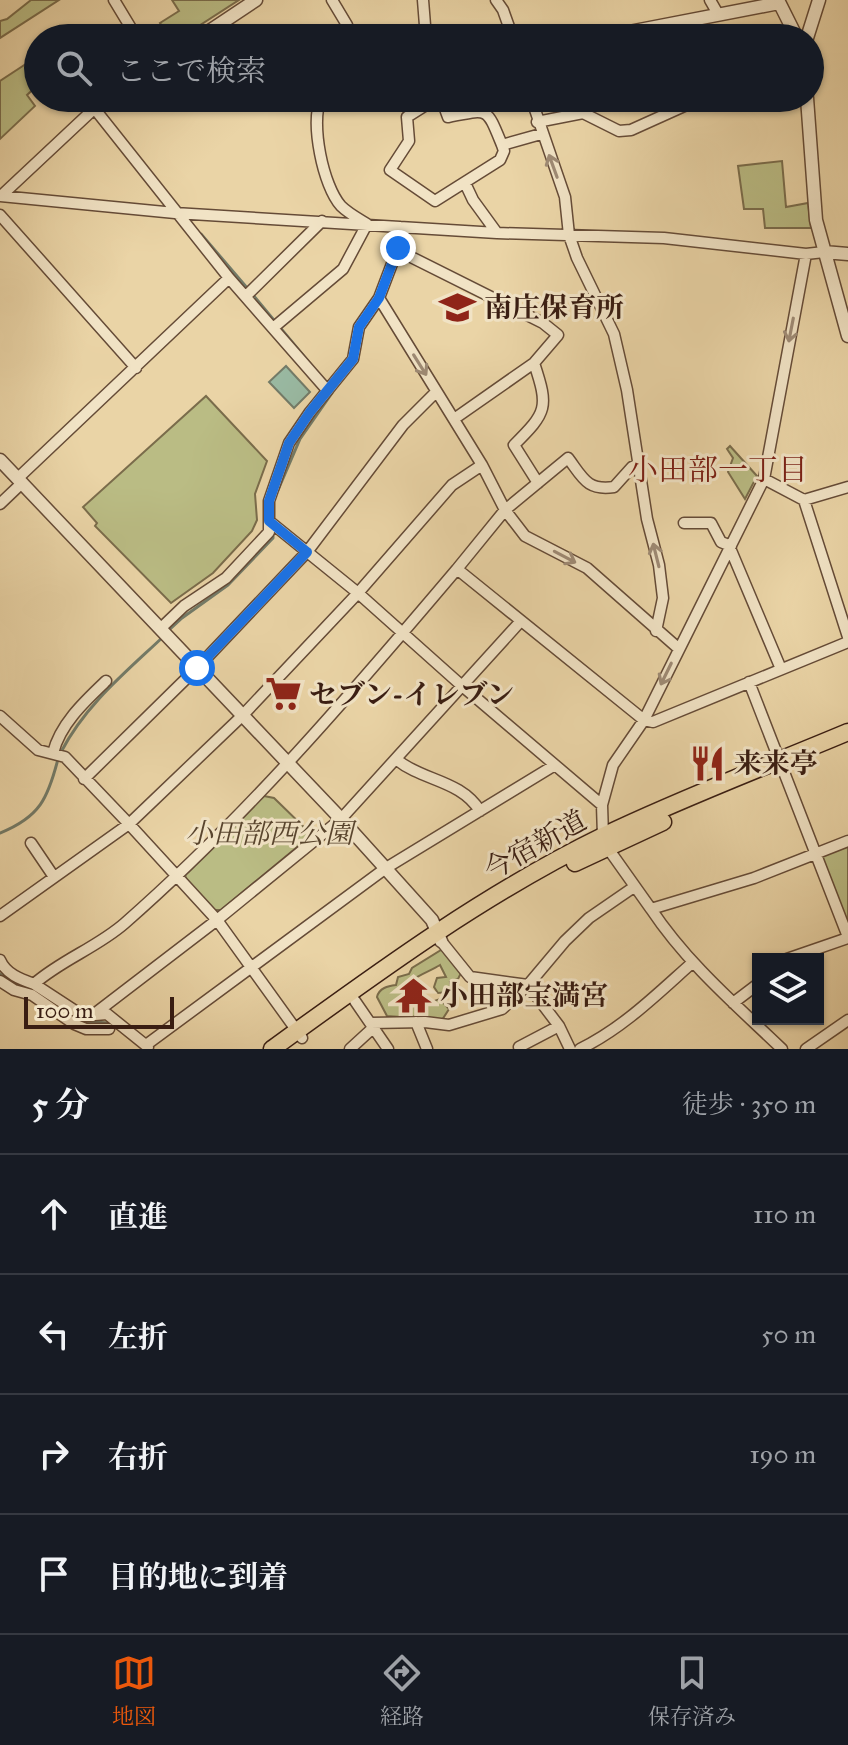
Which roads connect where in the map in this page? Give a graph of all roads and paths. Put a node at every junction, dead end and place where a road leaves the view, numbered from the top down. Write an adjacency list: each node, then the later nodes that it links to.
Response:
1 (114, 0): 10 (street)
2 (256, 0): 11 (street)
3 (332, 0): 12 (street)
4 (423, 0): 13 (street)
5 (496, 0): 14 (street)
6 (710, 0): 9 (street)
7 (819, 0): 17 (street)
8 (779, 1): 9 (street); 16 (street)
9 (718, 14): 15 (street)
10 (129, 24)
11 (220, 24)
12 (346, 24)
13 (425, 24)
14 (507, 24)
15 (668, 24)
16 (790, 24)
17 (811, 24)
18 (92, 112): 32 (street)
19 (108, 112): 33 (street)
20 (319, 112): 36 (street)
21 (415, 112): 31 (street)
22 (446, 112): 23 (street)
23 (476, 112)
24 (483, 112): 30 (street)
25 (534, 112): 28 (street)
26 (671, 112): 28 (street)
27 (808, 112): 41 (street)
28 (537, 122): 29 (street)
29 (541, 134): 30 (street); 39 (street, one-way to 29)
30 (502, 145): 31 (street)
31 (465, 183): 38 (street)
32 (1, 196): 33 (street)
33 (175, 213): 35 (street); 44 (street)
34 (0, 215): 50 (street)
35 (322, 221): 36 (street); 45 (street)
36 (367, 224): 37 (street); 47 (street)
37 (400, 227): 38 (street); 40 (street)
38 (497, 233): 39 (street)
39 (569, 235): 42 (street); 55 (street)
40 (397, 250): 46 (street); 49 (street)
41 (824, 252): 42 (street); 43 (street); 48 (street)
42 (806, 254): 57 (street, one-way to 57)
43 (848, 254)
44 (229, 278): 45 (street); 50 (street)
45 (249, 292): 47 (street)
46 (379, 298): 51 (street); 52 (street, one-way to 52)
47 (277, 325): 51 (street)
48 (848, 336)
49 (534, 363): 53 (street); 59 (street)
50 (136, 368): 58 (street)
51 (330, 386): 64 (street)
52 (436, 392): 53 (street); 67 (street)
53 (454, 419): 56 (street)
54 (0, 460): 58 (street)
55 (639, 464): 59 (street); 71 (street, one-way to 55)
56 (482, 465): 63 (street); 69 (street)
57 (764, 479): 61 (street); 66 (street)
58 (20, 480): 62 (street); 72 (street)
59 (538, 483): 63 (street)
60 (848, 487): 61 (street)
61 (804, 500): 74 (street)
62 (0, 504)
63 (505, 510): 68 (street); 71 (street, one-way to 71)
64 (269, 521): 67 (street); 72 (street)
65 (684, 523): 66 (street)
66 (730, 547): 75 (street); 77 (street)
67 (307, 552): 69 (street); 76 (street)
68 (457, 569): 70 (street); 73 (street)
69 (358, 593): 73 (street); 82 (street)
70 (520, 622): 80 (street); 83 (street)
71 (656, 631): 75 (street)
72 (164, 633): 76 (street)
73 (403, 633): 80 (street); 88 (street)
74 (848, 640): 77 (street)
75 (678, 648): 83 (street, one-way to 83)
76 (197, 668): 82 (street); 91 (street)
77 (781, 669): 79 (street)
78 (106, 681): 86 (street)
79 (749, 682): 83 (street); 90 (street)
80 (461, 685): 87 (street); 89 (street)
81 (0, 716): 86 (street)
82 (242, 716): 88 (street); 95 (street)
83 (644, 720): 92 (street)
84 (848, 732): 90 (highway, 今宿新道)
85 (848, 742): 90 (highway, 今宿新道)
86 (59, 755): 91 (street)
87 (397, 760): 93 (street); 94 (street)
88 (289, 765): 94 (street); 101 (street)
89 (555, 765): 92 (street); 93 (street)
90 (782, 765): 97 (highway, 今宿新道); 99 (street)
91 (84, 779): 95 (street)
92 (602, 805): 97 (street)
93 (480, 811): 100 (street)
94 (341, 819): 100 (street); 106 (street)
95 (129, 824): 101 (street); 102 (street)
96 (848, 841): 99 (street)
97 (605, 842): 103 (street); 107 (highway, 今宿新道)
98 (31, 843): 102 (street)
99 (816, 854): 104 (street); 108 (street)
100 (386, 868): 107 (street); 112 (street)
101 (177, 876): 106 (street); 114 (street)
102 (54, 877): 105 (street)
103 (634, 887): 104 (street); 115 (street)
104 (651, 909): 111 (street)
105 (0, 916)
106 (217, 920): 112 (street); 119 (street)
107 (439, 936): 115 (street); 117 (highway, 今宿新道); 125 (highway, 今宿新道)
108 (848, 938): 109 (street)
109 (804, 953)
110 (0, 960): 114 (street)
111 (692, 963): 118 (street); 134 (street)
112 (253, 966): 125 (street); 126 (street)
113 (0, 981): 124 (street)
114 (34, 984): 119 (street)
115 (528, 985): 121 (street); 123 (street)
116 (752, 989): 118 (street)
117 (355, 1001): 122 (street); 125 (highway, 今宿新道)
118 (733, 1003): 135 (street)
119 (93, 1015): 126 (street)
120 (848, 1020): 136 (street)
121 (416, 1022): 122 (street); 131 (street)
122 (372, 1025): 129 (street); 130 (street)
123 (559, 1026): 132 (street); 133 (street)
124 (109, 1029)
125 (300, 1034): 127 (highway, 今宿新道); 128 (highway, 今宿新道)
126 (147, 1047)
127 (272, 1049)
128 (287, 1049)
129 (350, 1049)
130 (388, 1049)
131 (427, 1049)
132 (520, 1049)
133 (570, 1049)
134 (580, 1049)
135 (782, 1049)
136 (806, 1049)

